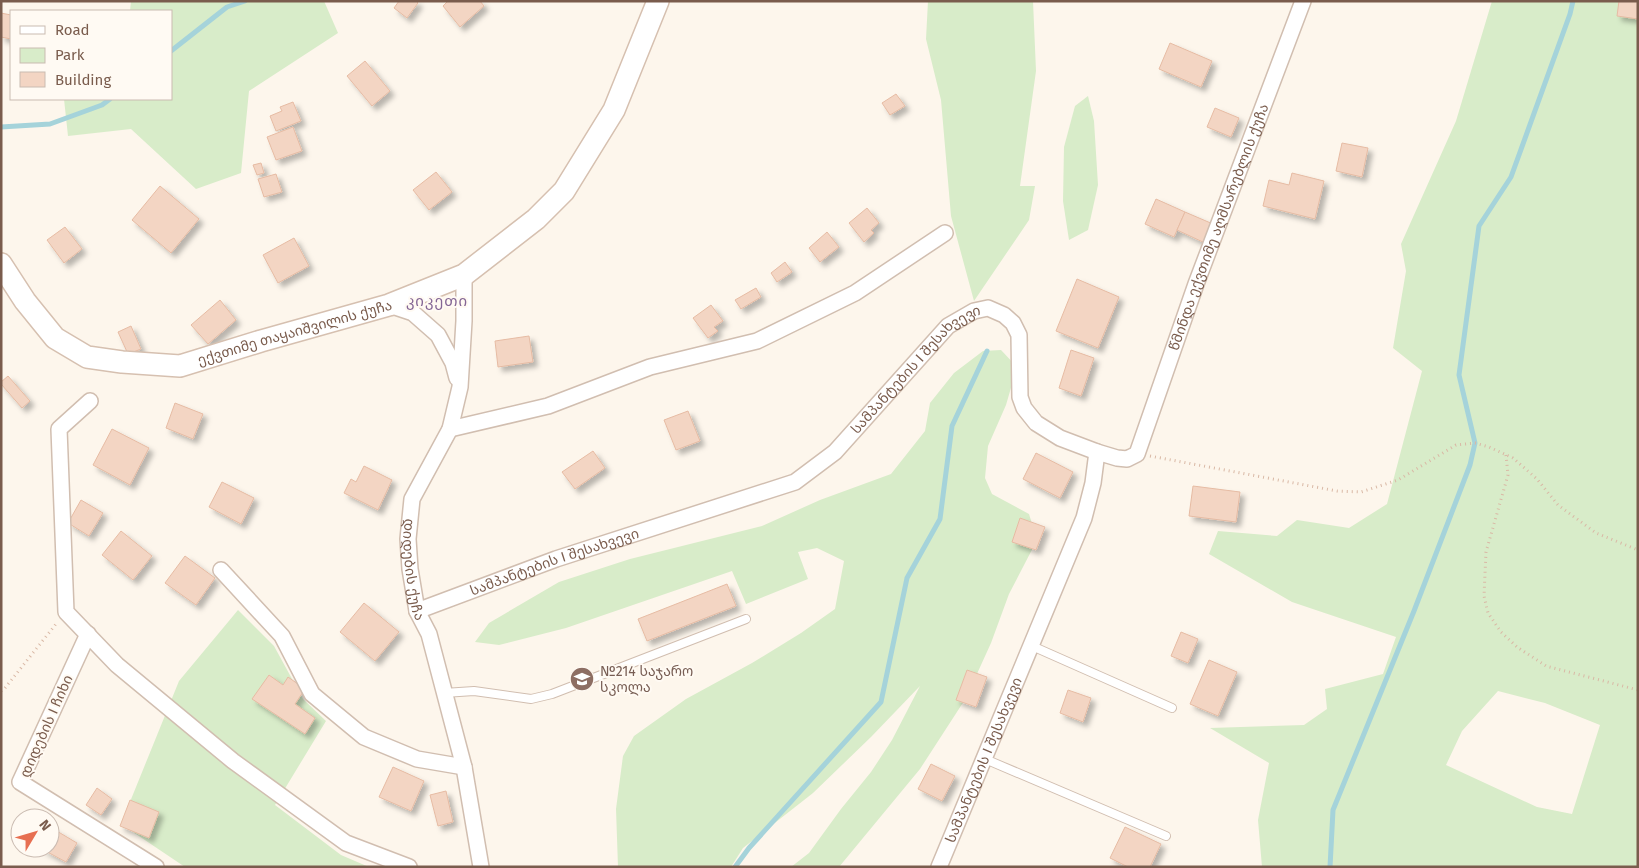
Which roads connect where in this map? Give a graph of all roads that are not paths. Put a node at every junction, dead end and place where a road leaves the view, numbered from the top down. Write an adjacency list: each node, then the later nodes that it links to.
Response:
1 (658, 1): 5 (street, ექვთიმე თაყაიშვილის ქუჩა)
2 (1303, 1): 10 (street, წმინდა ექვთიმე აღმსარებლის ქუჩა)
3 (945, 233): 9 (street)
4 (1, 264): 6 (street, ექვთიმე თაყაიშვილის ქუჩა)
5 (464, 275): 6 (street, ექვთიმე თაყაიშვილის ქუჩა); 7 (street, დიდების ქუჩა)
6 (389, 305): 7 (street)
7 (460, 386): 9 (street, დიდების ქუჩა)
8 (90, 401): 14 (street)
9 (450, 429): 12 (street, დიდების ქუჩა)
10 (1097, 452): 12 (street, სამპანტების I შესახვევი); 15 (street, სამპანტების I შესახვევი)
11 (221, 570): 19 (street)
12 (417, 611): 16 (street, დიდების ქუჩა)
13 (746, 619): 16 (lane)
14 (88, 634): 21 (street, დიდების I ჩიხი); 22 (street)
15 (1032, 646): 17 (lane); 18 (street, სამპანტების I შესახვევი)
16 (444, 693): 19 (street, დიდების ქუჩა)
17 (1172, 708)
18 (985, 759): 20 (lane); 24 (street, სამპანტების I შესახვევი)
19 (464, 767): 23 (street, დიდების ქუჩა)
20 (1166, 836)
21 (156, 867)
22 (409, 867)
23 (481, 867)
24 (939, 867)

